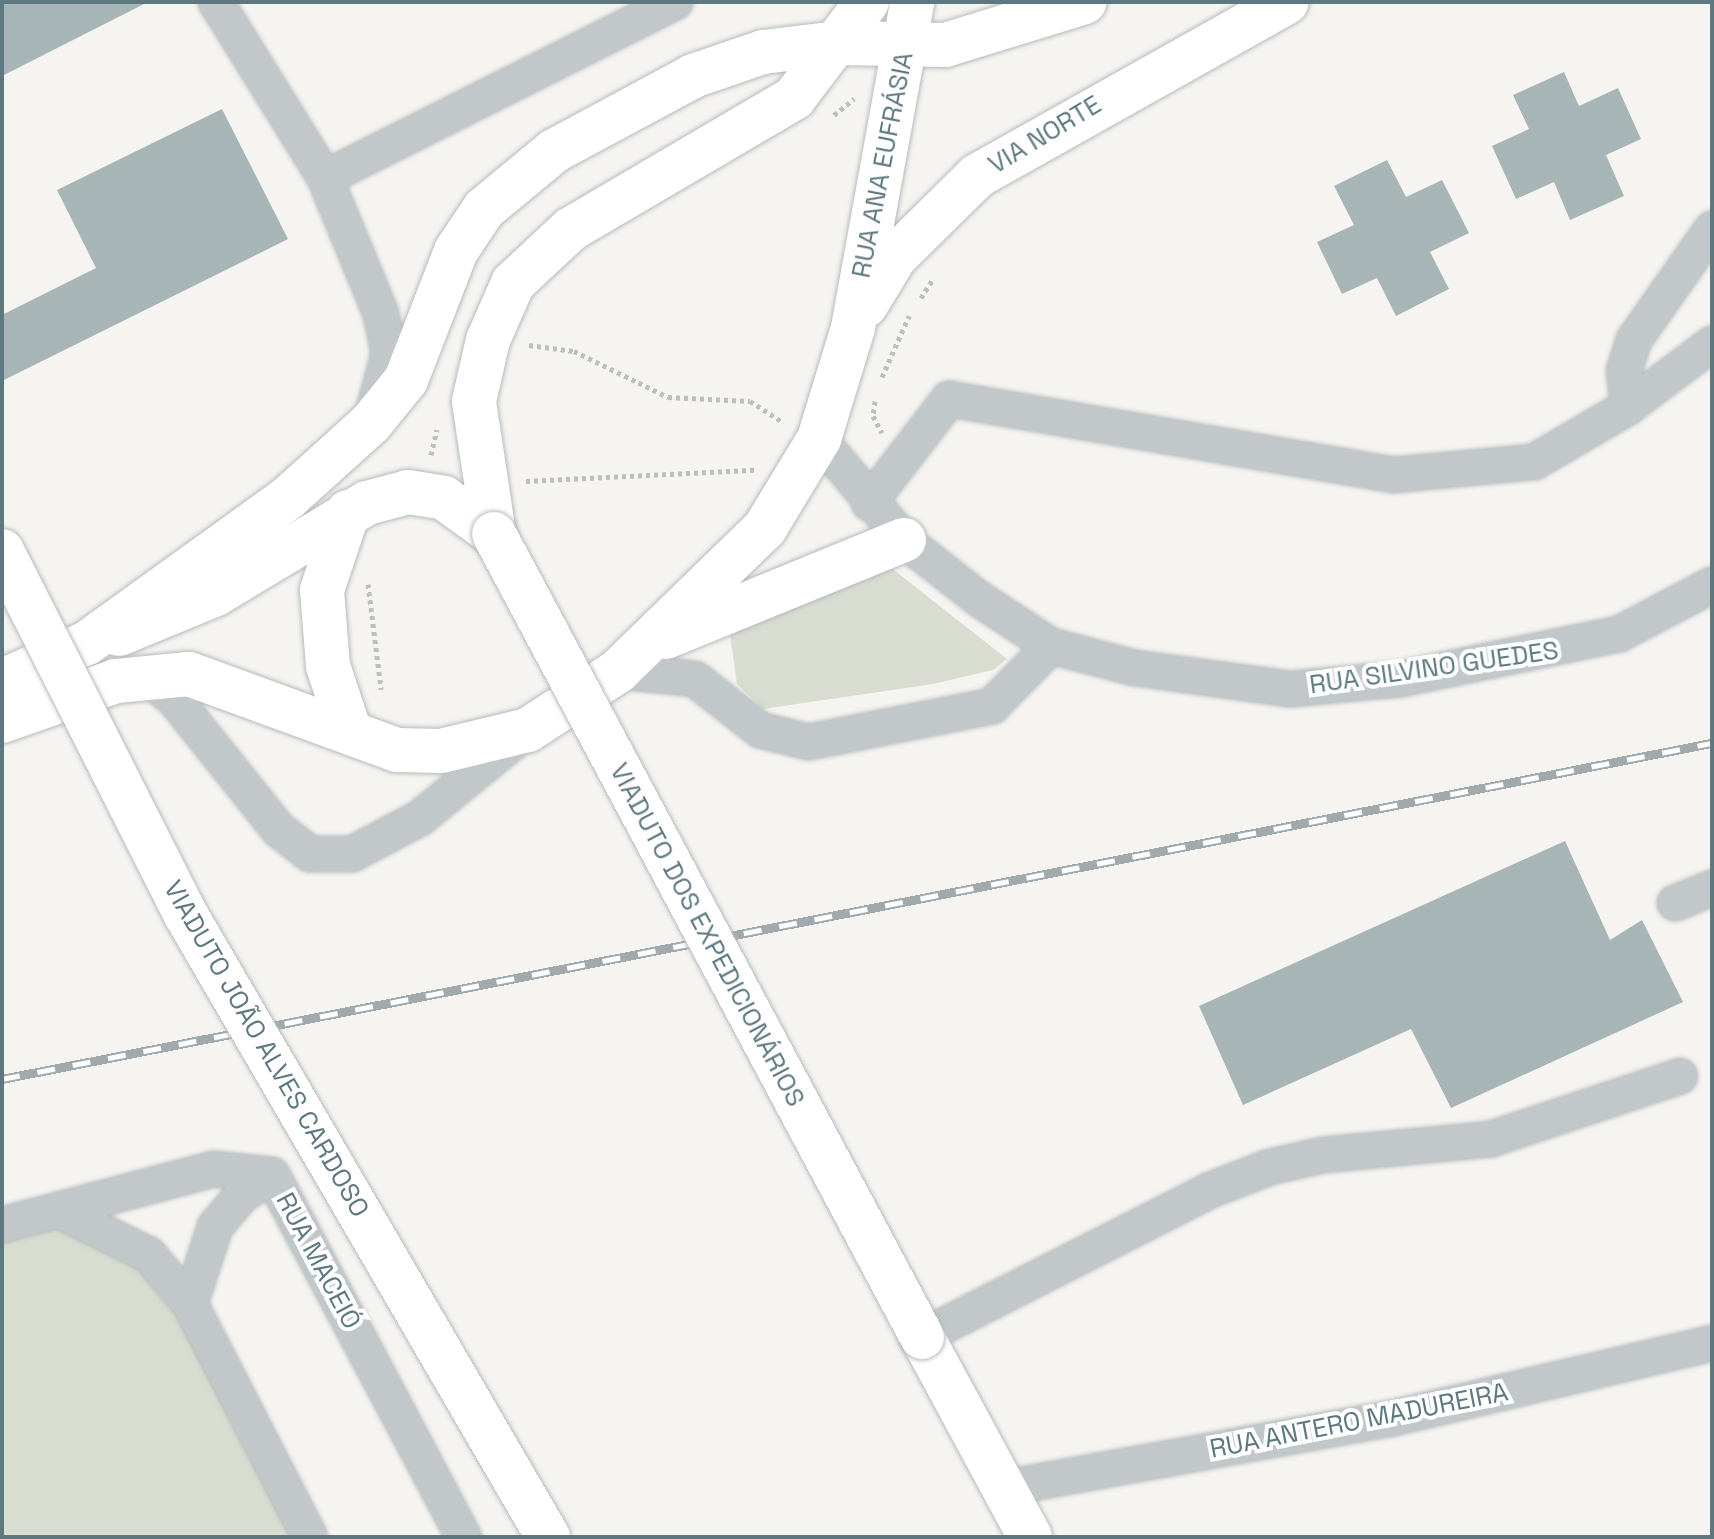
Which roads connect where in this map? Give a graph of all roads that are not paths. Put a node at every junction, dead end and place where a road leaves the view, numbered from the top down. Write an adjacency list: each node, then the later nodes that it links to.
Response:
1 (216, 2): 9 (street)
2 (675, 2): 9 (street)
3 (867, 2): 7 (main road)
4 (912, 2): 8 (main road, RUA ANA EUFRÁSIA)
5 (1085, 2): 8 (main road)
6 (1287, 2): 11 (main road, VIA NORTE)
7 (837, 43): 8 (main road); 14 (main road); 18 (main road)
8 (903, 65): 11 (main road, RUA ANA EUFRÁSIA)
9 (325, 178): 14 (street)
10 (1712, 229): 13 (street)
11 (853, 328): 15 (main road)
12 (1712, 344): 13 (street)
13 (1628, 407): 16 (street)
14 (371, 423): 22 (main road)
15 (809, 455): 16 (street, RUA SILVINO GUEDES); 24 (main road)
16 (869, 503): 19 (street, RUA SILVINO GUEDES)
17 (348, 512): 18 (main road); 22 (main road); 29 (main road)
18 (494, 534): 37 (main road, VIADUTO DOS EXPEDICIONÁRIOS, bridge)
19 (904, 540): 23 (street, RUA SILVINO GUEDES); 24 (main road)
20 (2, 551): 42 (main road, VIADUTO JOÃO ALVES CARDOSO, bridge)
21 (1712, 585): 23 (street, RUA SILVINO GUEDES)
22 (87, 643): 25 (main road)
23 (1051, 646): 24 (street)
24 (632, 658): 28 (main road)
25 (2, 681)
26 (116, 681): 27 (main road); 28 (street); 29 (main road)
27 (2, 721)
28 (528, 730): 29 (main road)
29 (350, 732)
30 (1712, 888): 31 (street)
31 (1675, 903)
32 (1680, 1076): 37 (street)
33 (272, 1175): 34 (street, RUA MACEIÓ); 36 (street); 41 (street, RUA MACEIÓ)
34 (64, 1213): 35 (street, RUA MACEIÓ); 36 (street)
35 (2, 1225)
36 (190, 1304): 40 (street)
37 (922, 1337): 39 (main road, VIADUTO DOS EXPEDICIONÁRIOS)
38 (1712, 1343): 39 (street, RUA ANTERO MADUREIRA)
39 (1004, 1488): 43 (main road, VIADUTO DOS EXPEDICIONÁRIOS)
40 (310, 1537)
41 (464, 1537)
42 (548, 1537)
43 (1030, 1537)

